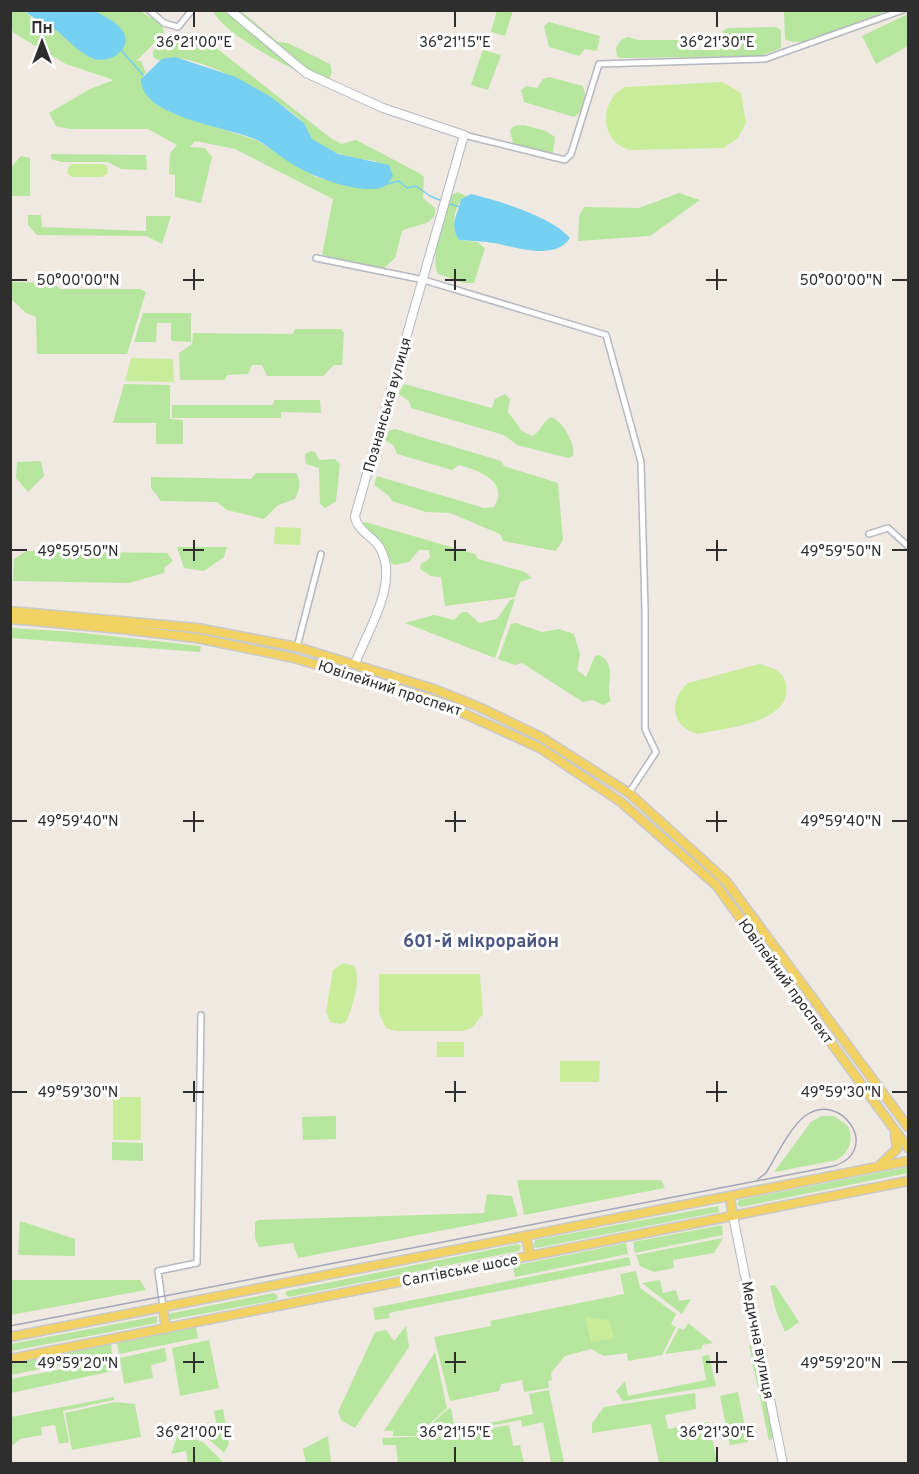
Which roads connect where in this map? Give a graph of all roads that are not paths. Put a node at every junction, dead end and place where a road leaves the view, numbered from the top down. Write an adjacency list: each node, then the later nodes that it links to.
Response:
1 (149, 10): 2 (street)
2 (192, 10)
3 (230, 10): 5 (street)
4 (903, 10): 5 (street)
5 (464, 135): 7 (street, Познанська вулиця)
6 (316, 258): 7 (street)
7 (424, 280): 16 (street, Познанська вулиця); 17 (street)
8 (869, 534): 9 (street)
9 (909, 546)
10 (321, 554): 15 (street)
11 (10, 611): 13 (main road, Ювілейний проспект)
12 (10, 620): 14 (main road, Ювілейний проспект)
13 (215, 631): 14 (main road); 15 (main road, Ювілейний проспект)
14 (213, 641): 18 (main road, Ювілейний проспект)
15 (297, 647): 16 (main road, Ювілейний проспект)
16 (355, 664): 17 (main road, Ювілейний проспект)
17 (629, 793): 18 (main road); 20 (main road, Ювілейний проспект)
18 (621, 802): 21 (main road, Ювілейний проспект)
19 (201, 1015): 30 (street)
20 (908, 1127)
21 (893, 1128): 22 (main road, Ювілейний проспект); 24 (main road)
22 (909, 1148)
23 (909, 1161): 24 (main road, Салтівське шосе)
24 (873, 1168): 26 (main road, Салтівське шосе)
25 (909, 1180): 27 (main road, Салтівське шосе)
26 (730, 1198): 27 (main road); 28 (main road, Салтівське шосе)
27 (733, 1216): 29 (main road, Салтівське шосе); 34 (street, Медична вулиця)
28 (526, 1237): 29 (main road); 30 (main road, Салтівське шосе)
29 (530, 1256): 31 (main road, Салтівське шосе)
30 (163, 1306): 31 (main road); 32 (main road, Салтівське шосе)
31 (166, 1329): 33 (main road, Салтівське шосе)
32 (10, 1336)
33 (10, 1359)
34 (783, 1464)

